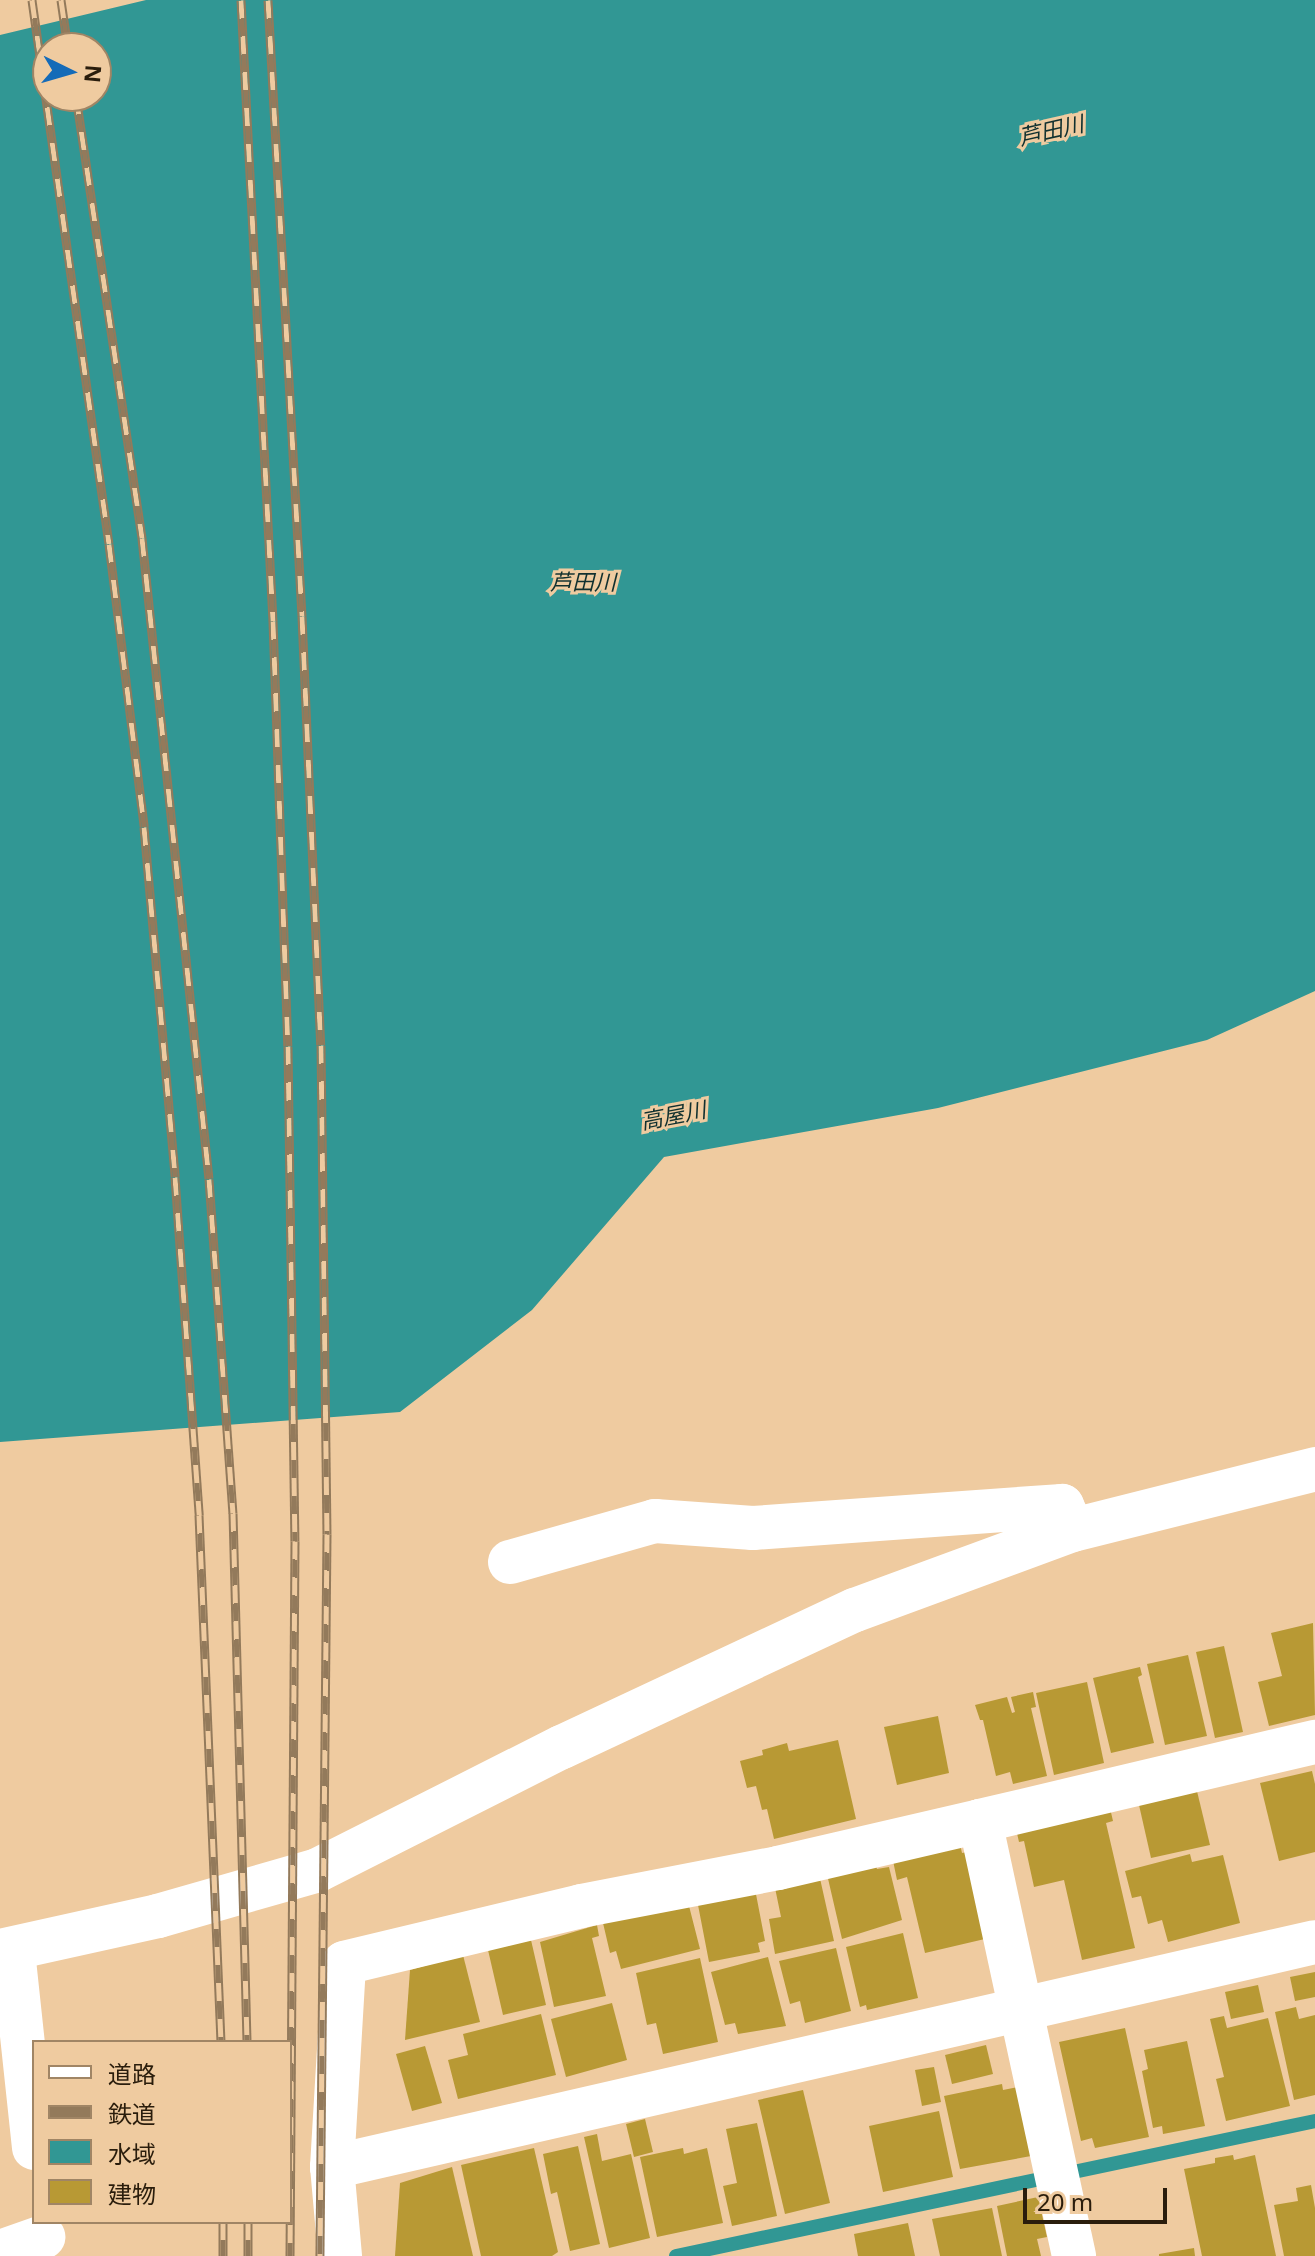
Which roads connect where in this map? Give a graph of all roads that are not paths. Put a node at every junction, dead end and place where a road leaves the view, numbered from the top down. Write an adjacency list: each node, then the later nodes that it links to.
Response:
1 (1315, 1469): 2 (street)
2 (1073, 1530): 3 (street); 7 (street)
3 (510, 1562)
4 (1315, 1742): 5 (street)
5 (980, 1821): 8 (street); 10 (street)
6 (1315, 1942): 8 (street)
7 (7, 1951): 9 (street)
8 (1022, 2010): 10 (street); 14 (street)
9 (32, 2133)
10 (332, 2167): 13 (street)
11 (44, 2238): 12 (street)
12 (0, 2252)
13 (340, 2256)
14 (1074, 2256)

